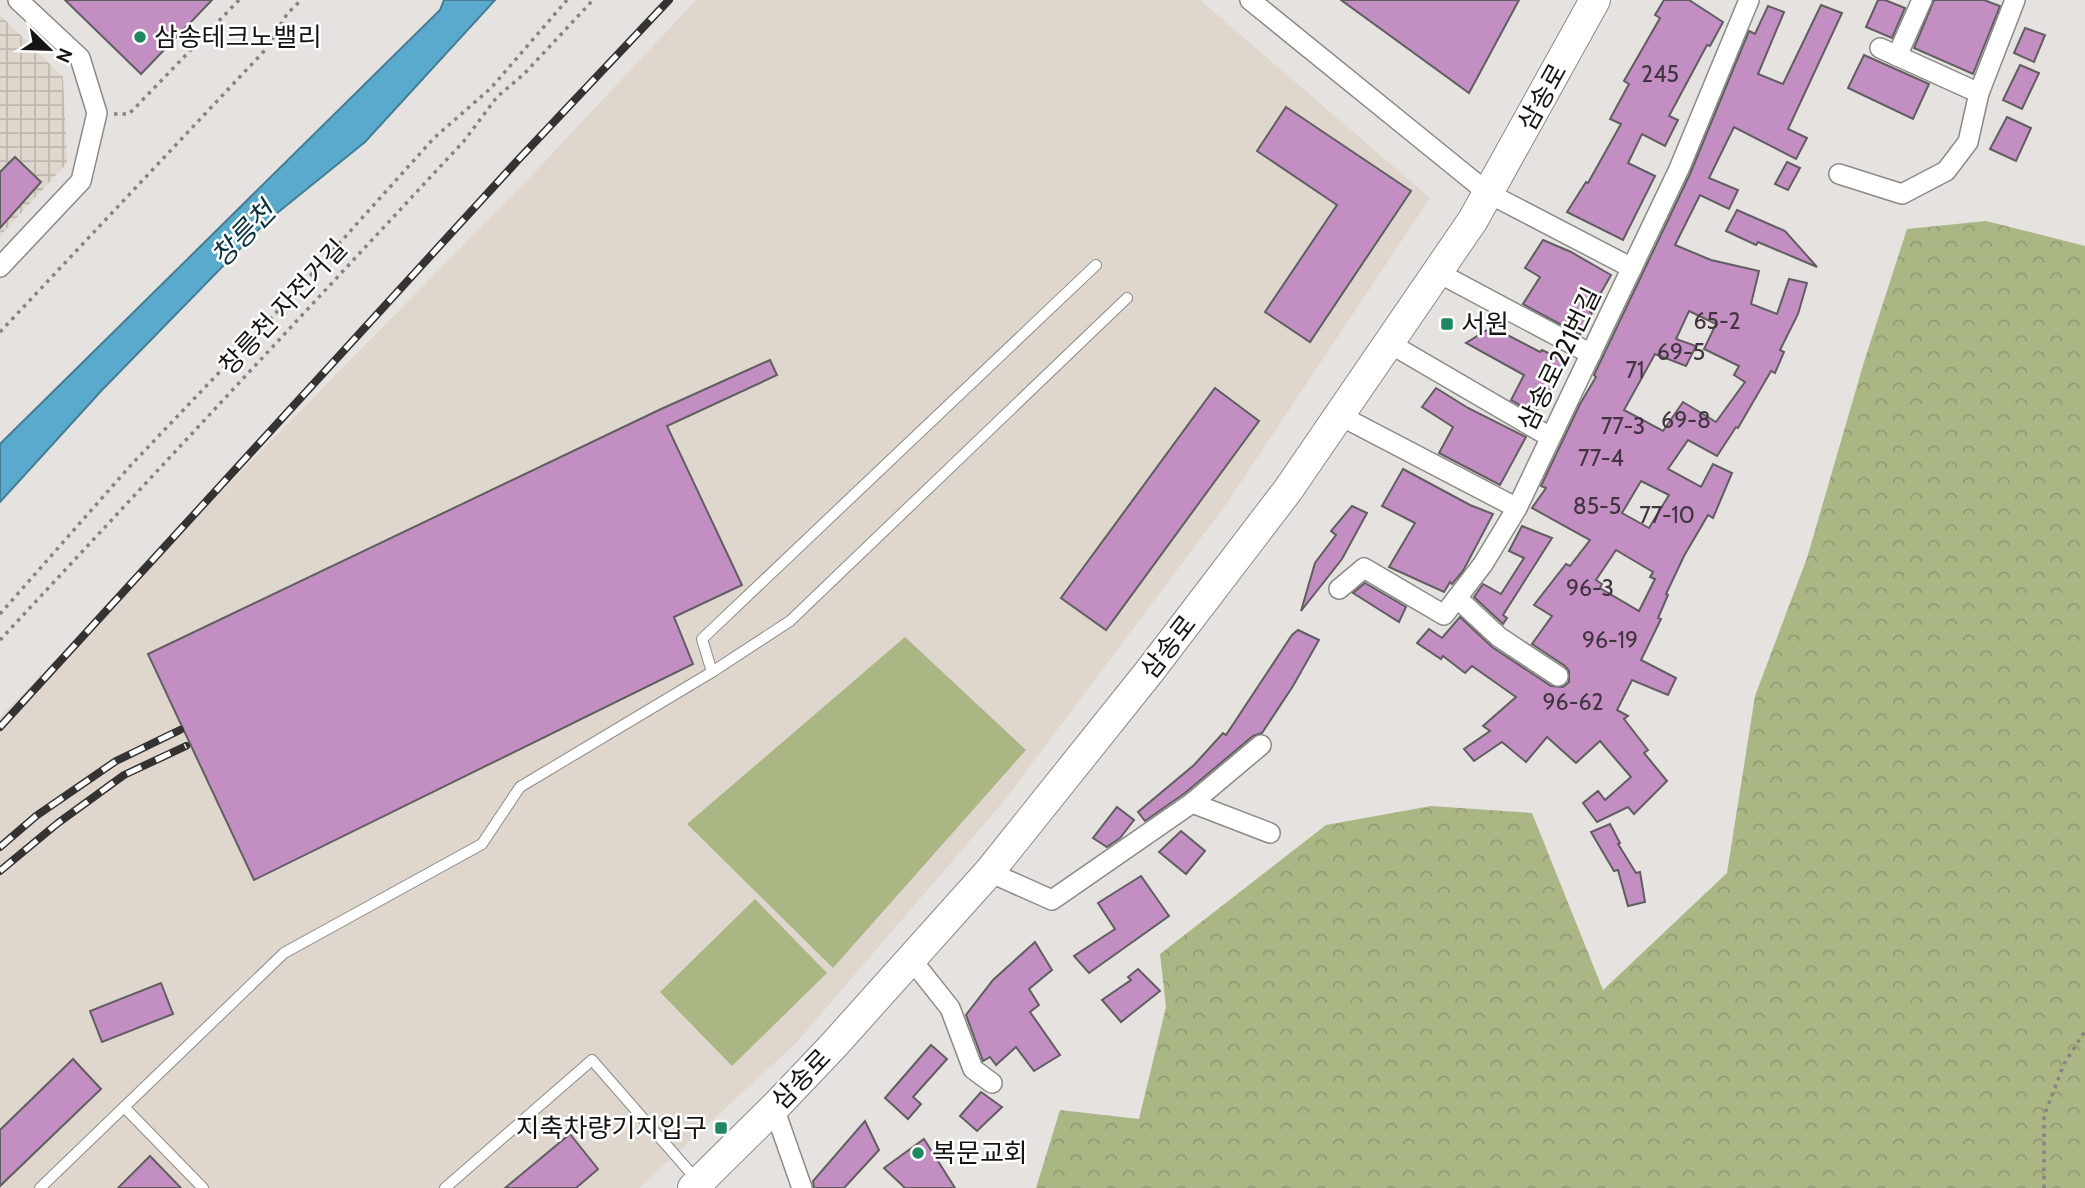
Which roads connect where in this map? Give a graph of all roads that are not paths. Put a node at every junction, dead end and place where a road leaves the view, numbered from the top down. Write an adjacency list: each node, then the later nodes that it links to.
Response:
1 (18, 0): 11 (street)
2 (1250, 0): 9 (street)
3 (1595, 0): 9 (main road, 삼송로)
4 (1749, 0): 12 (street, 삼송로221번길)
5 (1922, 0): 7 (street)
6 (2010, 2): 7 (street)
7 (1979, 93): 8 (street)
8 (1839, 174)
9 (1488, 193): 12 (street); 13 (main road, 삼송로)
10 (1096, 265): 22 (lane)
11 (0, 267)
12 (1632, 268): 16 (street, 삼송로221번길)
13 (1437, 272): 15 (main road, 삼송로); 16 (street)
14 (1127, 298): 22 (lane)
15 (1389, 343): 17 (main road, 삼송로); 18 (street)
16 (1591, 354): 18 (street, 삼송로221번길)
17 (1339, 415): 19 (street); 27 (main road, 삼송로)
18 (1550, 437): 19 (street, 삼송로221번길)
19 (1517, 508): 21 (street, 삼송로221번길)
20 (1339, 589): 21 (street)
21 (1457, 598): 23 (street)
22 (712, 672): 30 (lane)
23 (1558, 677)
24 (1261, 746): 25 (street)
25 (1192, 803): 26 (street); 27 (street)
26 (1270, 833)
27 (989, 872): 28 (main road, 삼송로)
28 (911, 960): 29 (street); 31 (main road, 삼송로)
29 (992, 1083)
30 (124, 1107): 33 (lane); 34 (lane)
31 (775, 1108): 32 (main road, 삼송로); 36 (street)
32 (696, 1185): 35 (lane)
33 (40, 1188)
34 (203, 1188)
35 (445, 1188)
36 (802, 1188)

